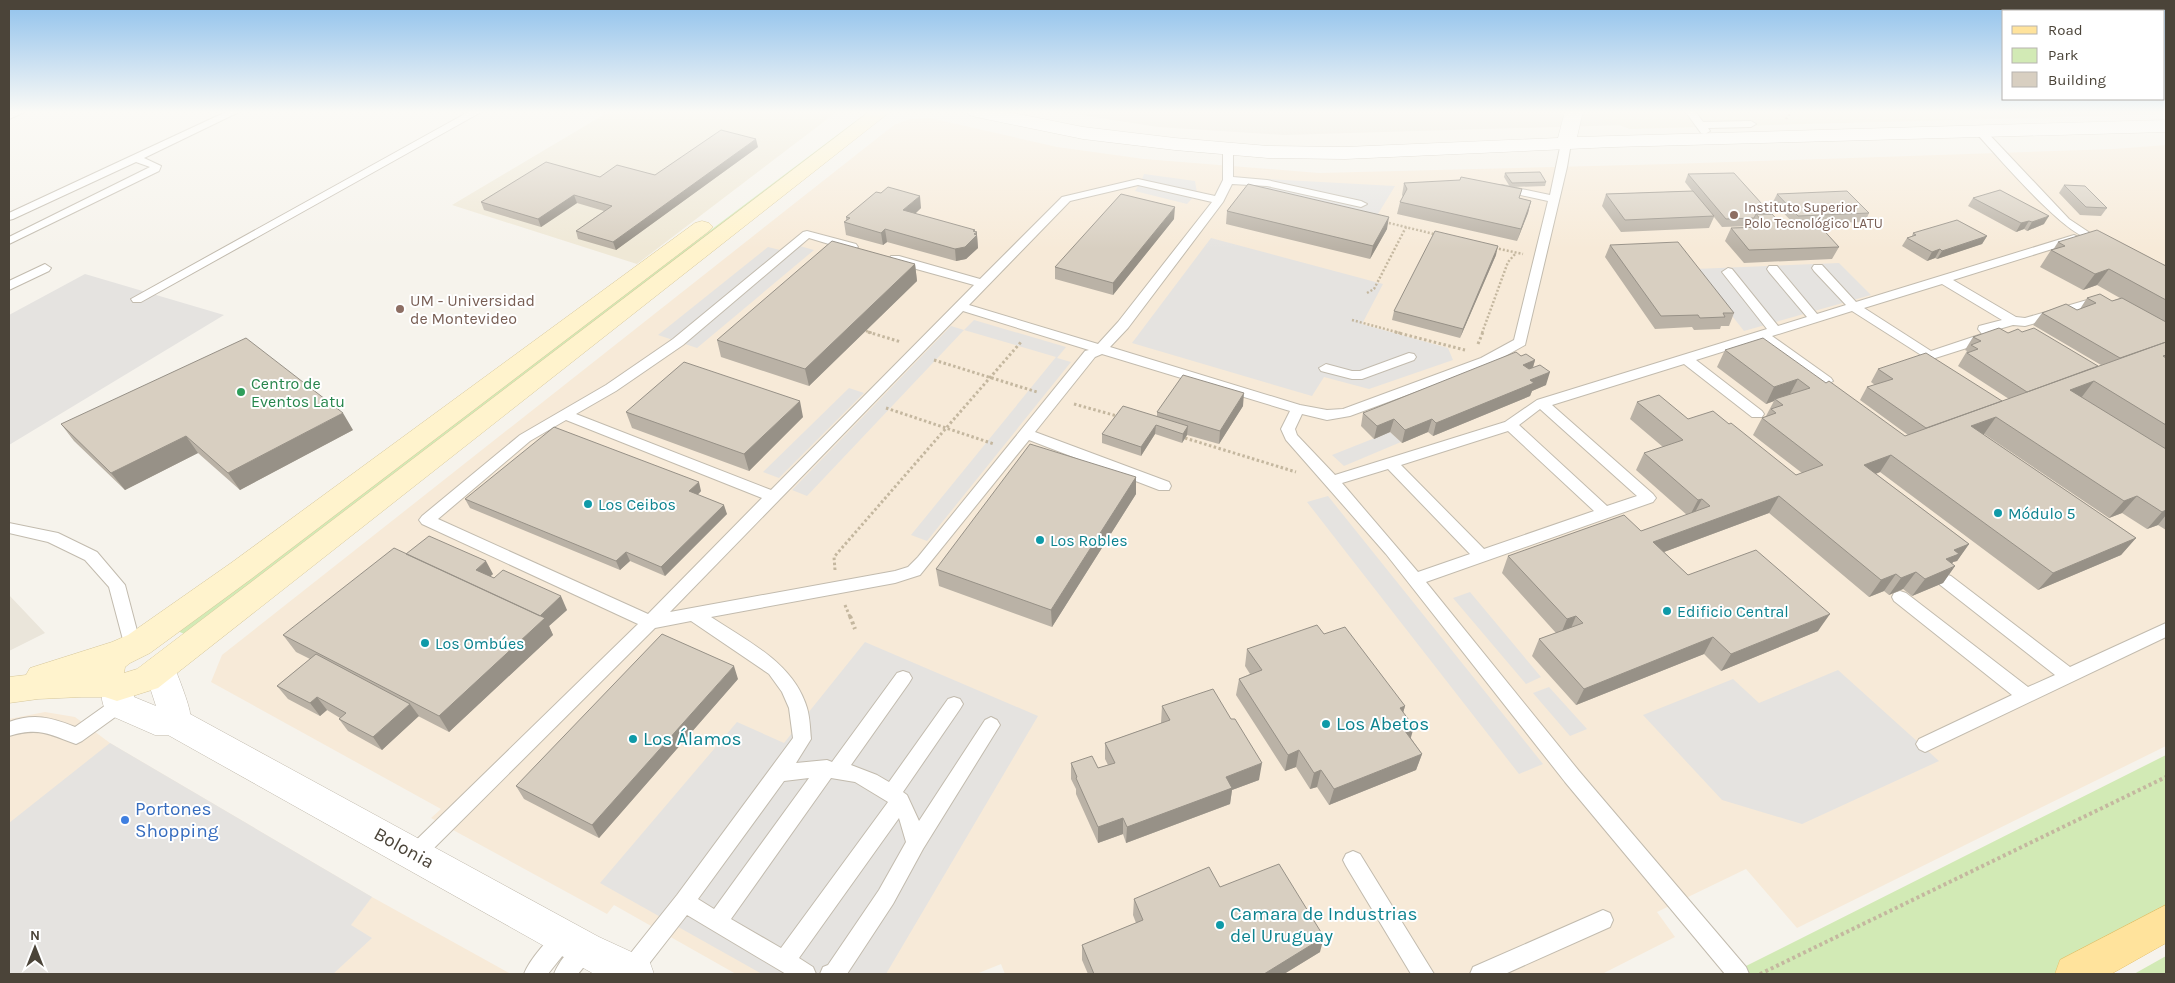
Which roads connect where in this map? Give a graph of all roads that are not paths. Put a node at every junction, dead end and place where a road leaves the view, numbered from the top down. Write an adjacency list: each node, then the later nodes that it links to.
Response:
1 (395, 157): 24 (lane)
2 (796, 157): 56 (street)
3 (823, 157): 57 (street)
4 (1228, 157): 8 (lane)
5 (1563, 157): 10 (lane)
6 (2004, 157): 21 (lane)
7 (135, 158): 13 (lane); 14 (lane)
8 (1228, 180): 11 (lane); 12 (lane)
9 (1488, 185): 10 (lane)
10 (1554, 199): 38 (lane)
11 (1219, 200): 22 (lane); 32 (lane)
12 (1361, 204)
13 (9, 217)
14 (9, 241)
15 (862, 250): 40 (lane)
16 (881, 255): 22 (lane)
17 (45, 268): 23 (lane)
18 (1818, 268): 27 (lane)
19 (1773, 269): 28 (lane)
20 (1728, 272): 30 (lane)
21 (1944, 280): 27 (lane); 29 (lane)
22 (982, 284): 26 (lane)
23 (9, 286)
24 (137, 299)
25 (2111, 301): 29 (lane)
26 (960, 306): 32 (lane); 46 (lane)
27 (1854, 307): 28 (lane); 29 (lane)
28 (1815, 319): 30 (lane)
29 (2013, 321)
30 (1775, 331): 31 (lane)
31 (1762, 335): 34 (lane); 36 (lane)
32 (1101, 349): 38 (lane); 42 (lane)
33 (1409, 357): 35 (lane)
34 (1686, 359): 37 (lane); 39 (lane)
35 (1326, 368)
36 (1826, 381)
37 (1542, 403): 41 (lane); 47 (lane)
38 (1298, 409): 44 (lane)
39 (1757, 414)
40 (565, 416): 46 (lane); 54 (lane)
41 (1510, 425): 43 (lane); 47 (lane)
42 (1026, 434): 45 (lane); 53 (lane)
43 (1392, 464): 44 (lane); 49 (lane)
44 (1334, 481): 50 (lane)
45 (1164, 486)
46 (772, 496): 54 (lane)
47 (1605, 513): 49 (lane)
48 (9, 528): 56 (lane)
49 (1481, 556): 50 (lane)
50 (1416, 579): 86 (lane)
51 (1944, 580): 58 (lane)
52 (1900, 597): 62 (lane)
53 (695, 615): 54 (lane); 69 (lane)
54 (650, 622): 72 (lane)
55 (2166, 630): 58 (lane)
56 (131, 647): 57 (street); 60 (street); 61 (street)
57 (160, 669): 61 (street); 64 (street)
58 (2069, 676): 62 (lane)
59 (903, 678): 68 (lane)
60 (9, 689): 61 (street)
61 (115, 692): 64 (street, Bolonia); 66 (lane)
62 (2027, 696): 67 (lane)
63 (954, 704): 70 (lane)
64 (172, 721): 72 (street, Bolonia)
65 (991, 725): 71 (lane)
66 (9, 729)
67 (1925, 744)
68 (832, 769): 69 (lane); 70 (lane); 76 (lane)
69 (778, 774): 74 (lane)
70 (895, 798): 71 (lane); 79 (lane)
71 (916, 843): 83 (lane)
72 (415, 854): 78 (street, Bolonia)
73 (1353, 860): 84 (lane)
74 (684, 902): 76 (lane); 80 (lane)
75 (1604, 920): 85 (lane)
76 (717, 922): 79 (lane)
77 (2166, 924): 87 (main road)
78 (572, 954): 80 (street, Bolonia); 81 (lane)
79 (784, 961): 82 (lane)
80 (633, 973)
81 (535, 974)
82 (805, 974)
83 (831, 974)
84 (1423, 974)
85 (1482, 974)
86 (1738, 974)
87 (2074, 974)

